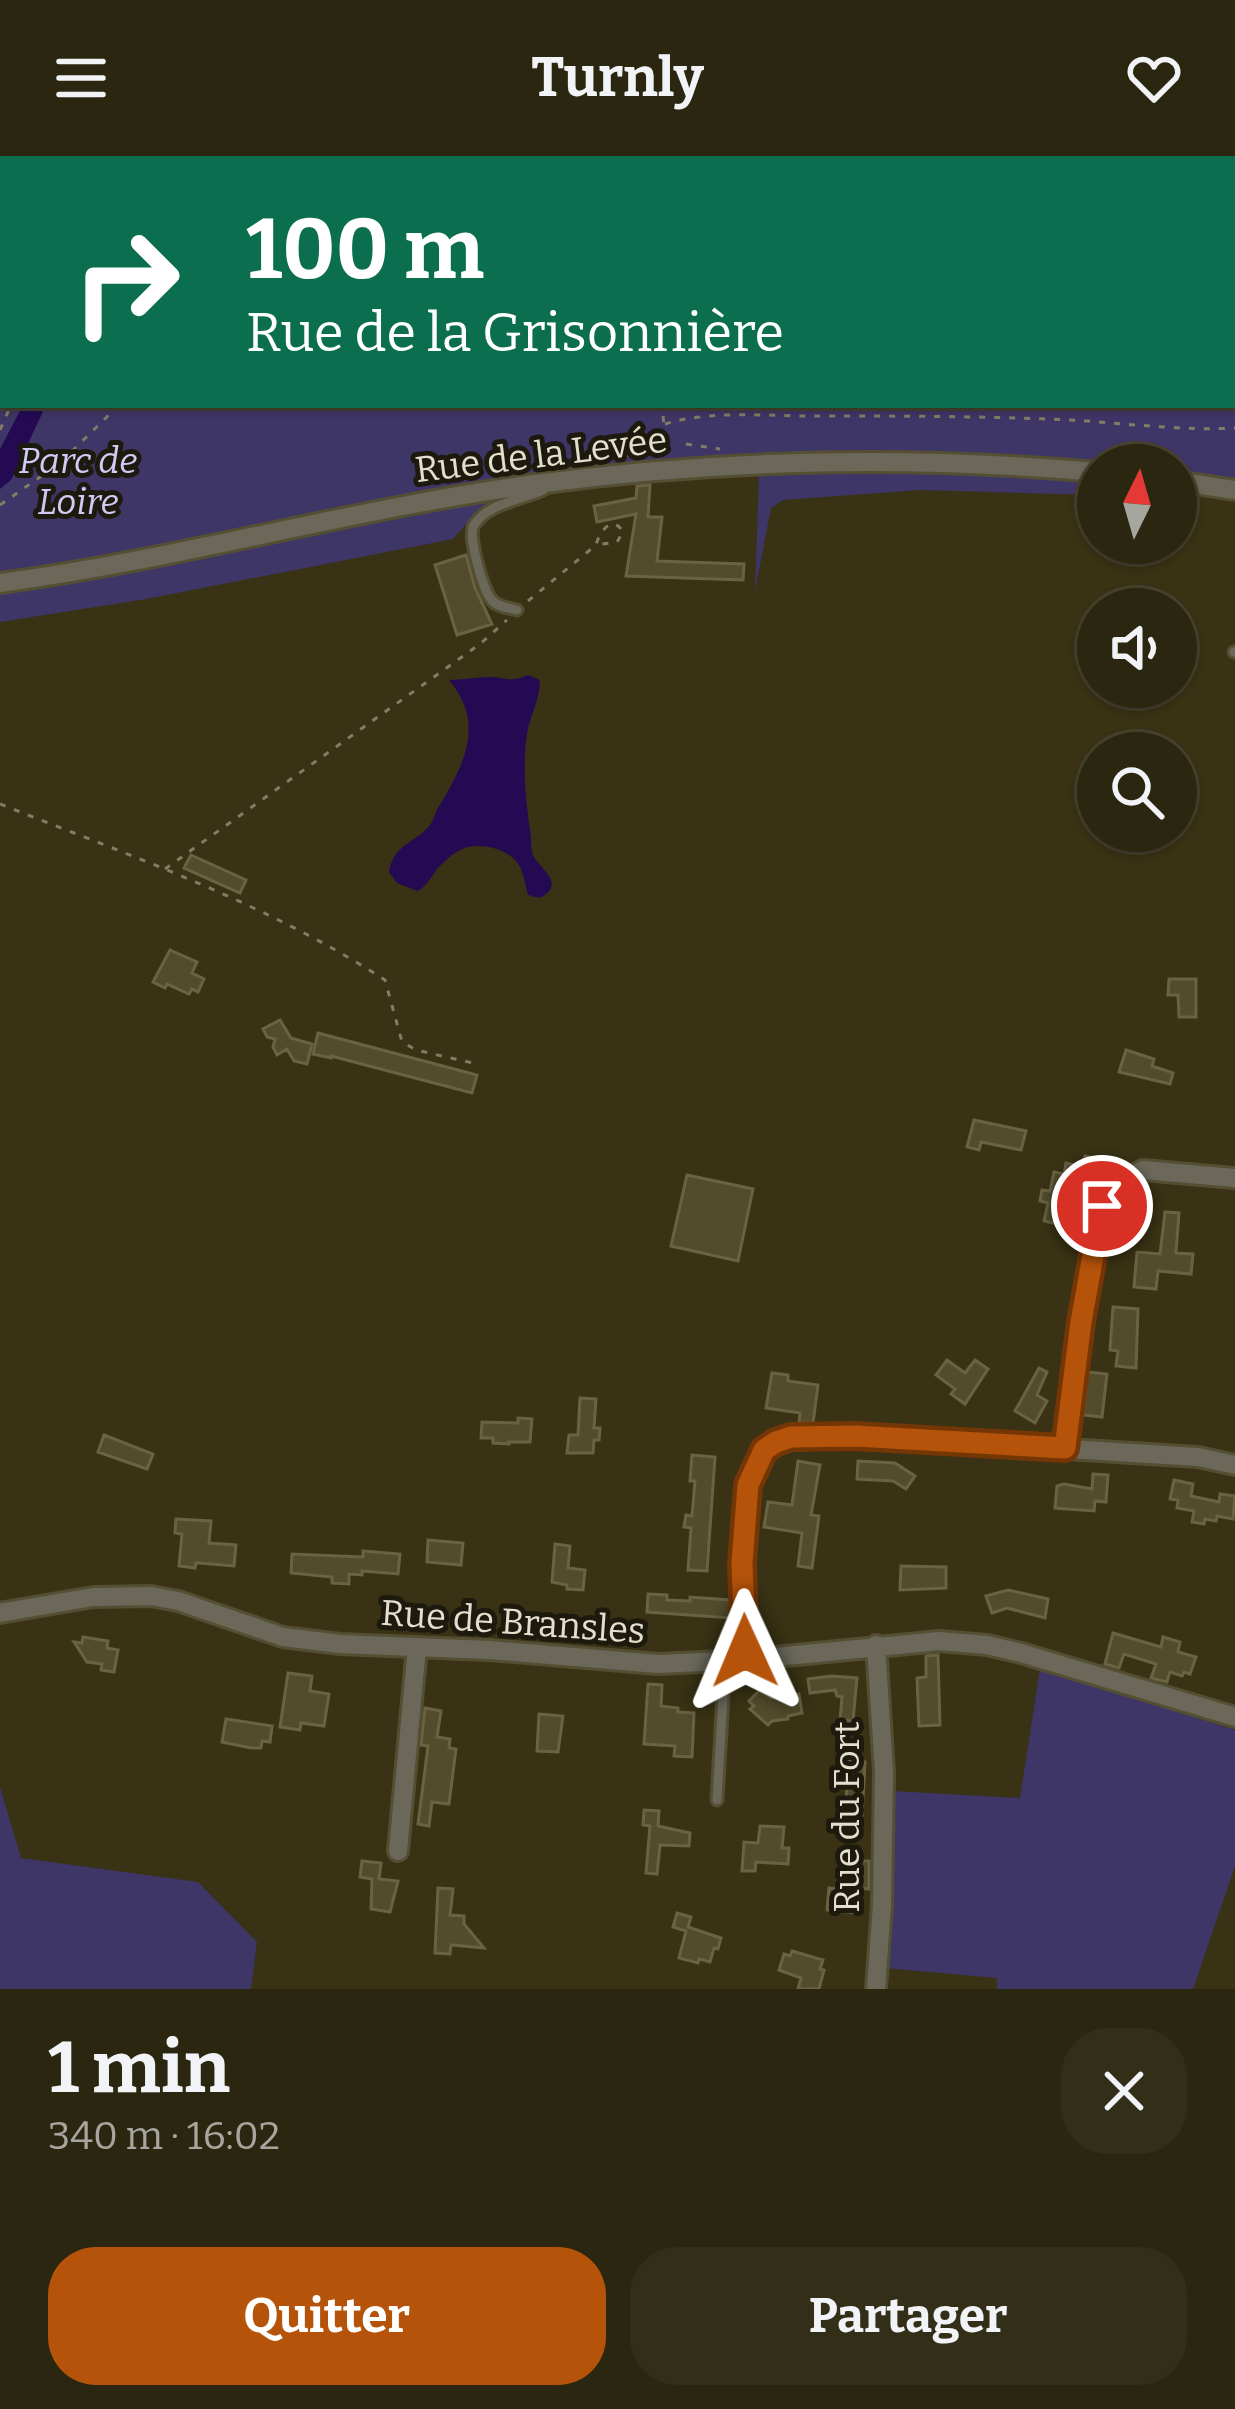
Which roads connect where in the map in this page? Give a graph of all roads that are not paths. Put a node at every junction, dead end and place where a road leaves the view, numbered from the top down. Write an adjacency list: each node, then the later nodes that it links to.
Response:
1 (1077, 470): 2 (street, Rue de la Levée)
2 (561, 481): 5 (street, Rue de la Levée); 6 (lane)
3 (1197, 484): 4 (street)
4 (1235, 490)
5 (0, 583)
6 (518, 610)
7 (1235, 1178): 8 (street)
8 (1065, 1448): 9 (street); 13 (street)
9 (1235, 1465)
10 (0, 1613): 12 (street, Rue de Bransles)
11 (876, 1645): 13 (street, Rue de Bransles); 14 (street, Rue de Bransles); 17 (street, Rue du Fort)
12 (417, 1647): 13 (street, Rue de Bransles); 16 (street)
13 (735, 1660): 15 (lane)
14 (1235, 1717)
15 (717, 1800)
16 (398, 1851)
17 (876, 1989)

